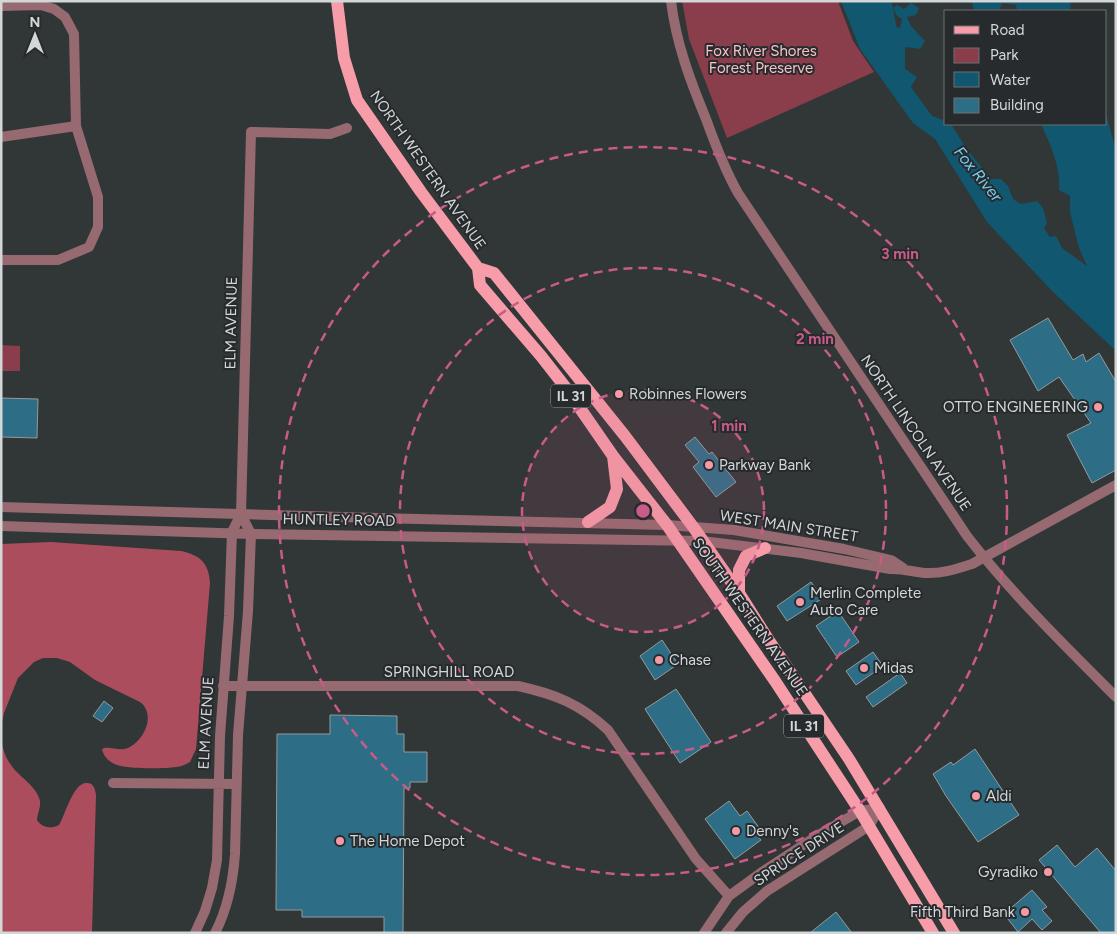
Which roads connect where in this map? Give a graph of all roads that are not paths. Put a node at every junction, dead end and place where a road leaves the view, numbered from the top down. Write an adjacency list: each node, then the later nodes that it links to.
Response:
1 (337, 1): 8 (main road, NORTH WESTERN AVENUE / IL 31)
2 (671, 1): 22 (street, NORTH LINCOLN AVENUE)
3 (1, 6): 4 (street)
4 (76, 126): 6 (street); 7 (street)
5 (347, 128): 12 (street, ELM AVENUE)
6 (1, 137)
7 (1, 260)
8 (478, 268): 9 (main road, NORTH WESTERN AVENUE / IL 31); 16 (main road, NORTH WESTERN AVENUE)
9 (613, 456): 13 (main road); 14 (main road, NORTH WESTERN AVENUE / IL 31)
10 (1116, 485): 22 (street, WEST MAIN STREET)
11 (1, 507): 12 (street, HUNTLEY ROAD)
12 (241, 514): 13 (street, HUNTLEY ROAD); 17 (street, ELM AVENUE); 18 (street, ELM AVENUE)
13 (588, 522): 14 (street, HUNTLEY ROAD)
14 (667, 525): 16 (street, WEST MAIN STREET); 19 (main road, SOUTH WESTERN AVENUE / IL 31)
15 (1, 526): 17 (street, HUNTLEY ROAD)
16 (694, 528): 20 (main road, SOUTH WESTERN AVENUE); 23 (street, WEST MAIN STREET)
17 (232, 532): 18 (street, HUNTLEY ROAD); 25 (street, ELM AVENUE)
18 (251, 534): 19 (street, HUNTLEY ROAD); 26 (street, ELM AVENUE)
19 (677, 540): 20 (street, WEST MAIN STREET); 32 (main road, SOUTH WESTERN AVENUE / IL 31)
20 (702, 541): 21 (street, WEST MAIN STREET); 24 (main road, SOUTH WESTERN AVENUE)
21 (765, 548): 23 (street, WEST MAIN STREET); 24 (main road)
22 (984, 558): 23 (street, WEST MAIN STREET); 27 (street, NORTH LINCOLN AVENUE)
23 (903, 568)
24 (739, 593): 31 (main road, SOUTH WESTERN AVENUE)
25 (223, 686): 26 (street, SPRINGHILL ROAD); 29 (street, ELM AVENUE)
26 (242, 686): 30 (street, ELM AVENUE); 34 (street, SPRINGHILL ROAD)
27 (1116, 697)
28 (113, 783): 29 (street)
29 (218, 784): 30 (street); 35 (street, ELM AVENUE)
30 (236, 784): 36 (street, ELM AVENUE)
31 (880, 808): 32 (street, SPRUCE DRIVE); 33 (street, SPRUCE DRIVE); 40 (main road, SOUTH WESTERN AVENUE)
32 (860, 811): 33 (main road, SOUTH WESTERN AVENUE / IL 31); 34 (street, SPRUCE DRIVE)
33 (869, 826): 38 (street, SPRUCE DRIVE); 39 (main road, SOUTH WESTERN AVENUE / IL 31)
34 (729, 896): 37 (street, SPRUCE DRIVE)
35 (195, 933)
36 (216, 933)
37 (704, 933)
38 (726, 933)
39 (933, 933)
40 (954, 933)

